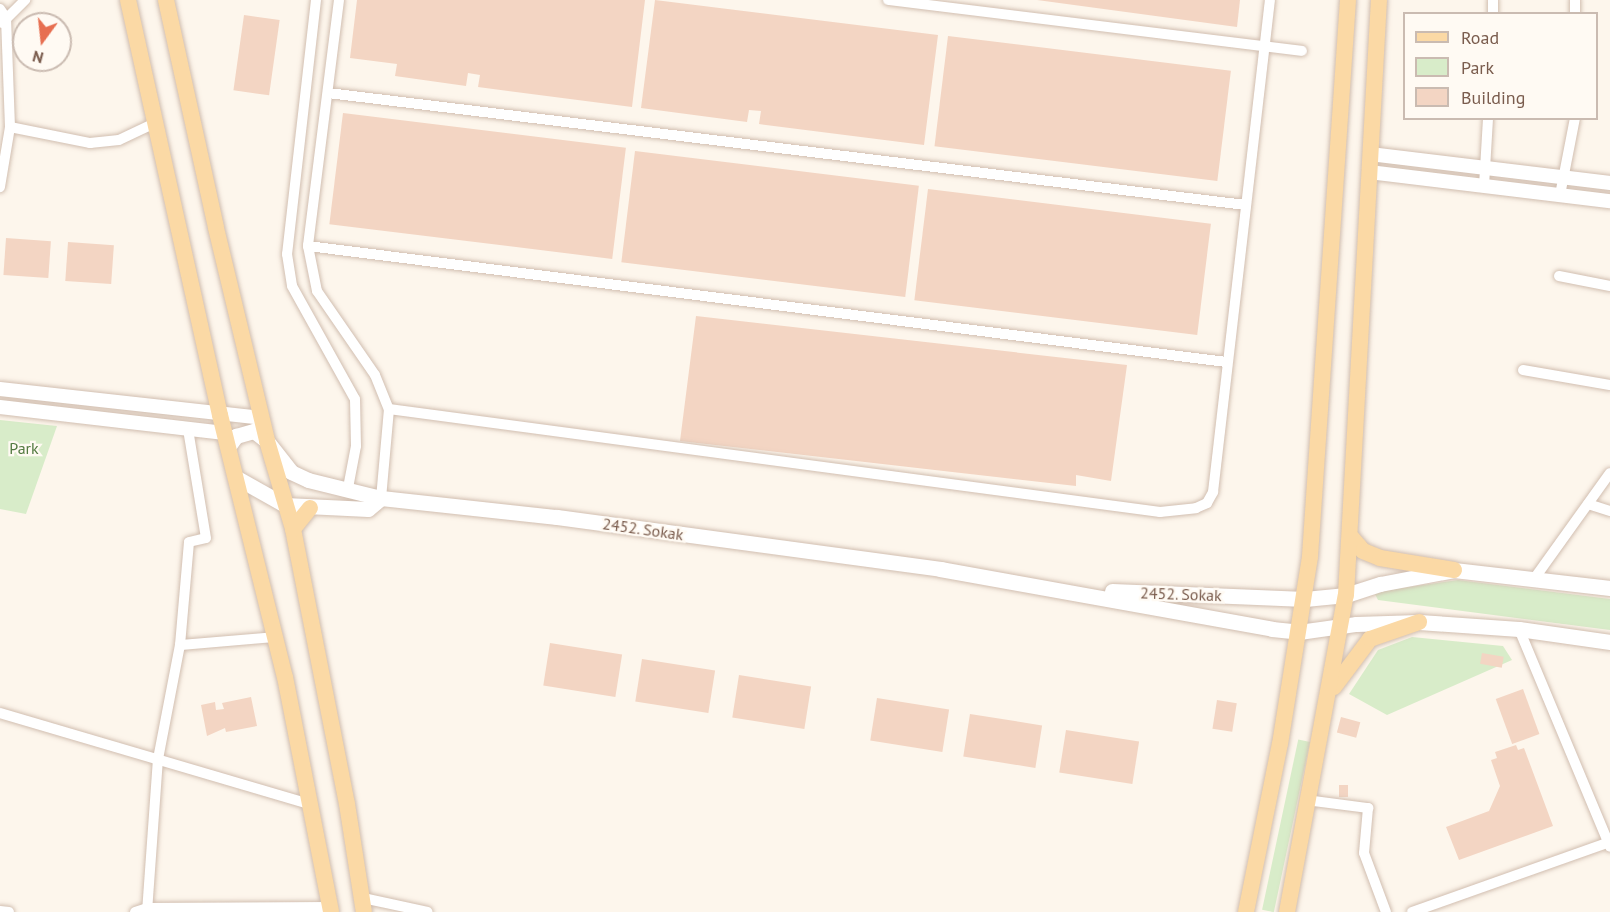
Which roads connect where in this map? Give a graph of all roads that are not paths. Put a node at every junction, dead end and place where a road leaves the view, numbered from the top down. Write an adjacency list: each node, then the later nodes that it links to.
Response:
1 (25, 0): 10 (street)
2 (128, 0): 16 (main road)
3 (166, 0): 38 (main road)
4 (316, 0): 44 (street)
5 (339, 0): 13 (street)
6 (888, 0): 11 (street)
7 (1270, 0): 11 (street)
8 (1348, 0): 57 (main road)
9 (1379, 0): 18 (main road)
10 (2, 17): 17 (street)
11 (1264, 47): 12 (street); 27 (street)
12 (1302, 51)
13 (328, 93): 27 (street); 28 (street)
14 (1488, 120): 19 (street)
15 (1575, 120): 21 (street)
16 (157, 122): 17 (street); 37 (main road)
17 (10, 127): 24 (street)
18 (1370, 154): 19 (street); 20 (main road)
19 (1486, 169): 21 (street); 23 (street)
20 (1369, 172): 23 (street); 51 (main road)
21 (1562, 178): 22 (street); 25 (street)
22 (1610, 182): 26 (street)
23 (1484, 186): 25 (street)
24 (0, 187)
25 (1560, 195): 26 (street)
26 (1608, 201)
27 (1246, 205): 31 (street)
28 (308, 246): 31 (street); 36 (street)
29 (1559, 276): 30 (street)
30 (1610, 286)
31 (1226, 362): 36 (street)
32 (1523, 370): 33 (street)
33 (1610, 385)
34 (0, 389): 37 (street)
35 (0, 407): 39 (street)
36 (389, 409): 45 (street)
37 (220, 415): 38 (street); 40 (main road)
38 (261, 418): 41 (main road)
39 (188, 429): 40 (street); 64 (street)
40 (226, 440): 41 (main road); 43 (main road)
41 (267, 441): 44 (main road); 47 (main road)
42 (1610, 473): 46 (street)
43 (237, 478): 47 (main road, 2452. Sokak); 62 (main road)
44 (348, 488): 45 (main road)
45 (381, 498): 48 (main road, 2452. Sokak); 55 (main road, 2452. Sokak)
46 (1588, 504): 49 (street); 53 (street)
47 (285, 505): 48 (main road, 2452. Sokak); 50 (main road)
48 (310, 508): 50 (main road)
49 (1610, 511)
50 (293, 529): 71 (main road)
51 (1351, 537): 52 (main road); 56 (main road)
52 (1454, 570): 53 (main road, 2452. Sokak); 56 (main road, 2452. Sokak)
53 (1534, 579): 54 (main road, 2452. Sokak)
54 (1610, 588)
55 (1058, 589): 57 (main road, 2452. Sokak); 61 (main road, 2452. Sokak)
56 (1346, 595): 57 (main road, 2452. Sokak); 59 (main road)
57 (1305, 599): 61 (main road)
58 (1419, 622): 59 (main road, 2452. Sokak); 60 (main road, 2452. Sokak); 65 (main road)
59 (1343, 626): 61 (main road, 2452. Sokak); 65 (main road)
60 (1519, 629): 63 (main road, 2452. Sokak); 70 (street)
61 (1299, 632): 78 (main road)
62 (275, 638): 64 (street); 69 (main road)
63 (1610, 642)
64 (180, 645): 67 (street)
65 (1327, 698): 68 (main road)
66 (0, 713): 67 (street)
67 (158, 759): 69 (street); 73 (street)
68 (1306, 800): 79 (main road); 80 (street)
69 (310, 804): 72 (main road)
70 (1609, 844): 81 (street)
71 (364, 905): 77 (street)
72 (331, 909): 73 (street)
73 (147, 910): 76 (street)
74 (0, 912): 75 (street)
75 (9, 912)
76 (135, 912)
77 (428, 912)
78 (1246, 912)
79 (1287, 912)
80 (1386, 912)
81 (1412, 912)

